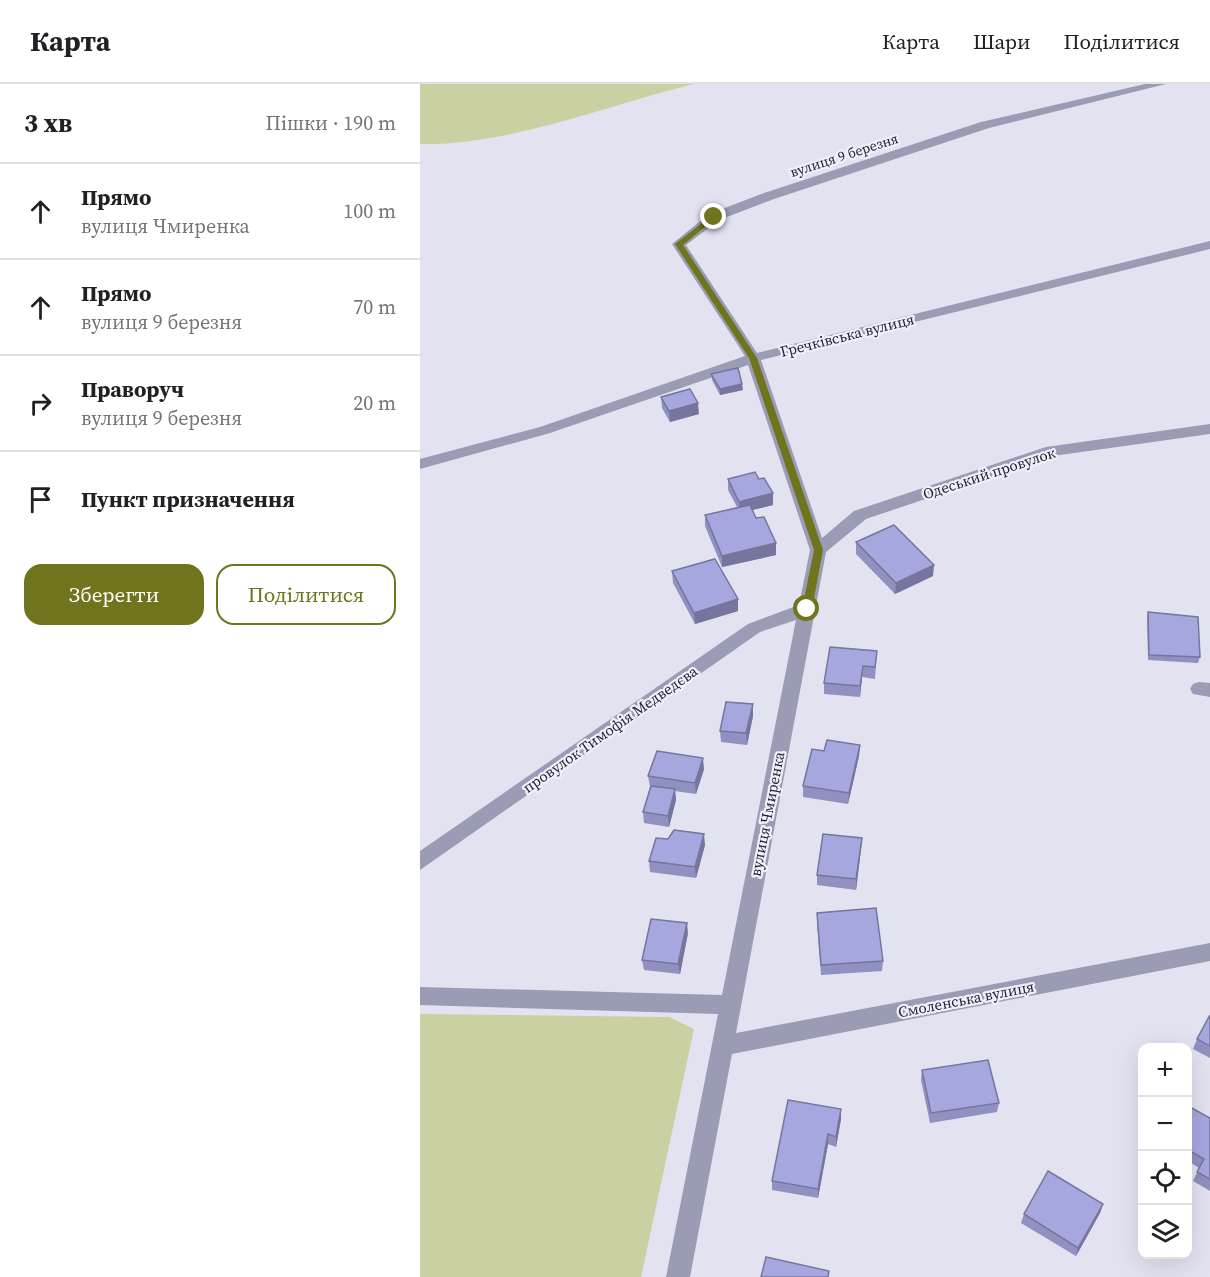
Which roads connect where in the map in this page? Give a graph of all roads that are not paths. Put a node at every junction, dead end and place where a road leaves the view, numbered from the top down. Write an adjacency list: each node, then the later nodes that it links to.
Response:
1 (1160, 84): 3 (street, вулиця 9 березня)
2 (1210, 244): 3 (street, Гречківська вулиця)
3 (753, 358): 5 (street, Гречківська вулиця); 6 (street, вулиця Чмиренка)
4 (1210, 429): 6 (street, Одеський провулок)
5 (420, 464)
6 (818, 550): 7 (street, вулиця Чмиренка)
7 (807, 609): 8 (street, провулок Тимофія Медведєва); 11 (street, вулиця Чмиренка)
8 (420, 862)
9 (1210, 952): 12 (street, Смоленська вулиця)
10 (420, 996): 11 (street)
11 (730, 1005): 12 (street, вулиця Чмиренка)
12 (722, 1046): 13 (street, вулиця Чмиренка)
13 (678, 1277)

